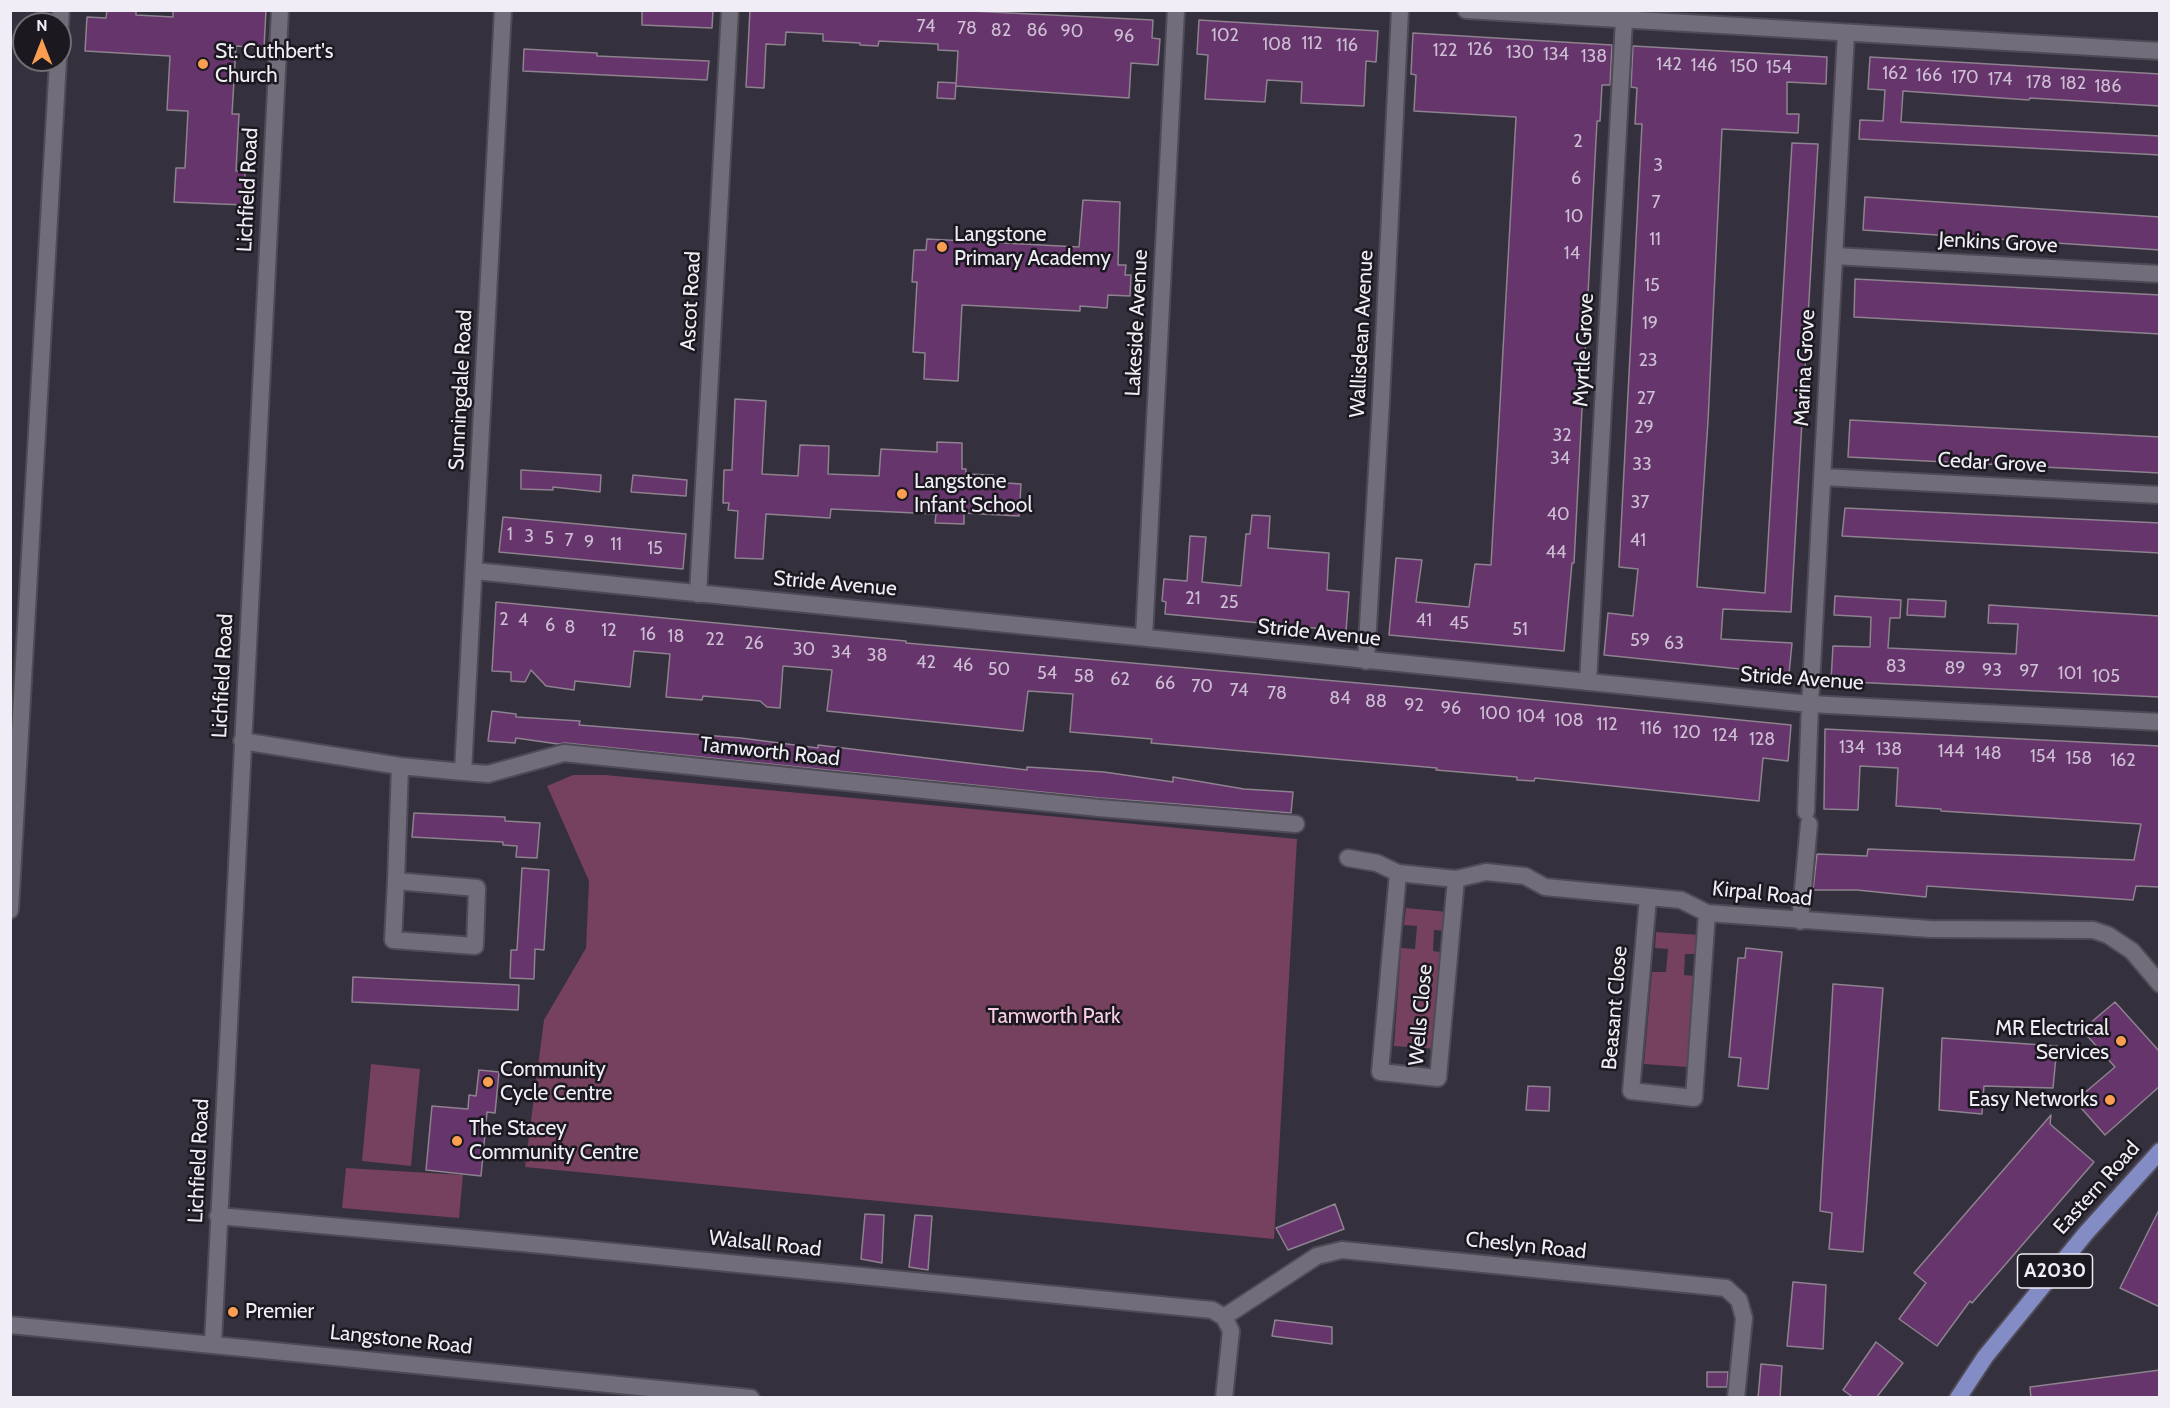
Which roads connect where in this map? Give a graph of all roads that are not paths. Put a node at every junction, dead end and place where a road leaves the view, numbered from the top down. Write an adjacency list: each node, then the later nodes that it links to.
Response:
1 (280, 10): 22 (street, Lichfield Road)
2 (503, 10): 15 (street, Sunningdale Road)
3 (730, 10): 16 (street, Ascot Road)
4 (1176, 10): 17 (street, Lakeside Avenue)
5 (1400, 10): 18 (street, Wallisdean Avenue)
6 (1466, 10): 7 (street)
7 (1624, 20): 8 (street); 19 (street, Myrtle Grove)
8 (1846, 34): 9 (street); 11 (street, Marina Grove)
9 (2160, 51)
10 (57, 72): 31 (street)
11 (1834, 256): 12 (street, Jenkins Grove); 13 (street, Marina Grove)
12 (2160, 274)
13 (1822, 477): 14 (street, Cedar Grove); 20 (street, Marina Grove)
14 (2160, 495)
15 (475, 571): 16 (street, Stride Avenue); 24 (street, Sunningdale Road)
16 (698, 594): 17 (street, Stride Avenue)
17 (1144, 638): 18 (street, Stride Avenue)
18 (1366, 661): 19 (street, Stride Avenue)
19 (1588, 682): 20 (street, Stride Avenue)
20 (1810, 704): 21 (street, Stride Avenue); 33 (street, Marina Grove)
21 (2160, 722)
22 (242, 741): 23 (street, Tamworth Road); 36 (street, Lichfield Road)
23 (400, 766): 24 (street, Tamworth Road); 29 (street)
24 (463, 772): 25 (street, Tamworth Road)
25 (1296, 824)
26 (1348, 858): 27 (street, Kirpal Road)
27 (1398, 873): 28 (street, Kirpal Road); 28 (street, Wells Close)
28 (1456, 879): 30 (street, Kirpal Road)
29 (396, 881): 29 (street)
30 (1648, 898): 32 (street, Kirpal Road); 32 (street, Beasant Close)
31 (10, 909)
32 (1707, 913): 33 (street, Kirpal Road)
33 (1800, 921): 34 (street, Kirpal Road)
34 (2160, 984)
35 (2160, 1151): 43 (main road, Eastern Road / A2030)
36 (218, 1216): 37 (street, Walsall Road); 39 (street, Lichfield Road)
37 (1224, 1317): 41 (street); 42 (street, Cheslyn Road)
38 (10, 1325): 39 (street, Langstone Road)
39 (213, 1343): 40 (street, Langstone Road)
40 (751, 1398)
41 (1224, 1398)
42 (1736, 1398)
43 (1958, 1398)

